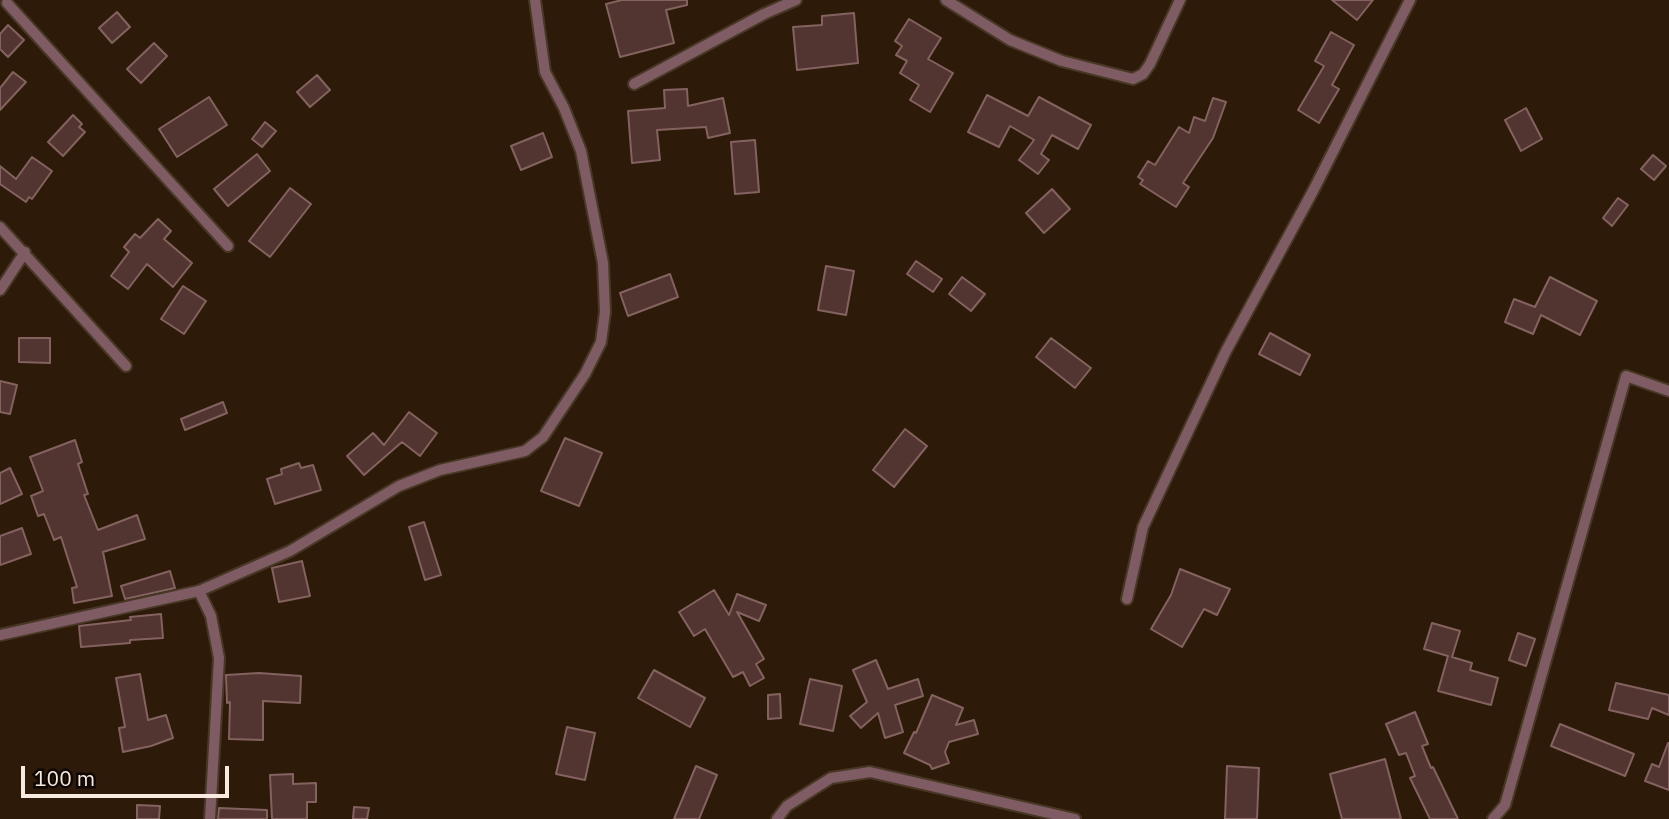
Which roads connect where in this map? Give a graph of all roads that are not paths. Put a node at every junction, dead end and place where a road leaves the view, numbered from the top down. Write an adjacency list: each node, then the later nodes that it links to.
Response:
1 (535, 0): 14 (street)
2 (796, 0): 7 (street)
3 (946, 0): 4 (street)
4 (1180, 0)
5 (1410, 0): 15 (street)
6 (7, 4): 9 (street)
7 (634, 84)
8 (0, 227): 10 (street)
9 (228, 246)
10 (25, 253): 11 (street); 12 (street)
11 (0, 290)
12 (126, 366)
13 (1669, 391): 20 (street)
14 (199, 591): 16 (street); 17 (street)
15 (1127, 599)
16 (0, 635)
17 (210, 819)
18 (777, 819): 19 (street)
19 (1075, 819)
20 (1493, 819)

